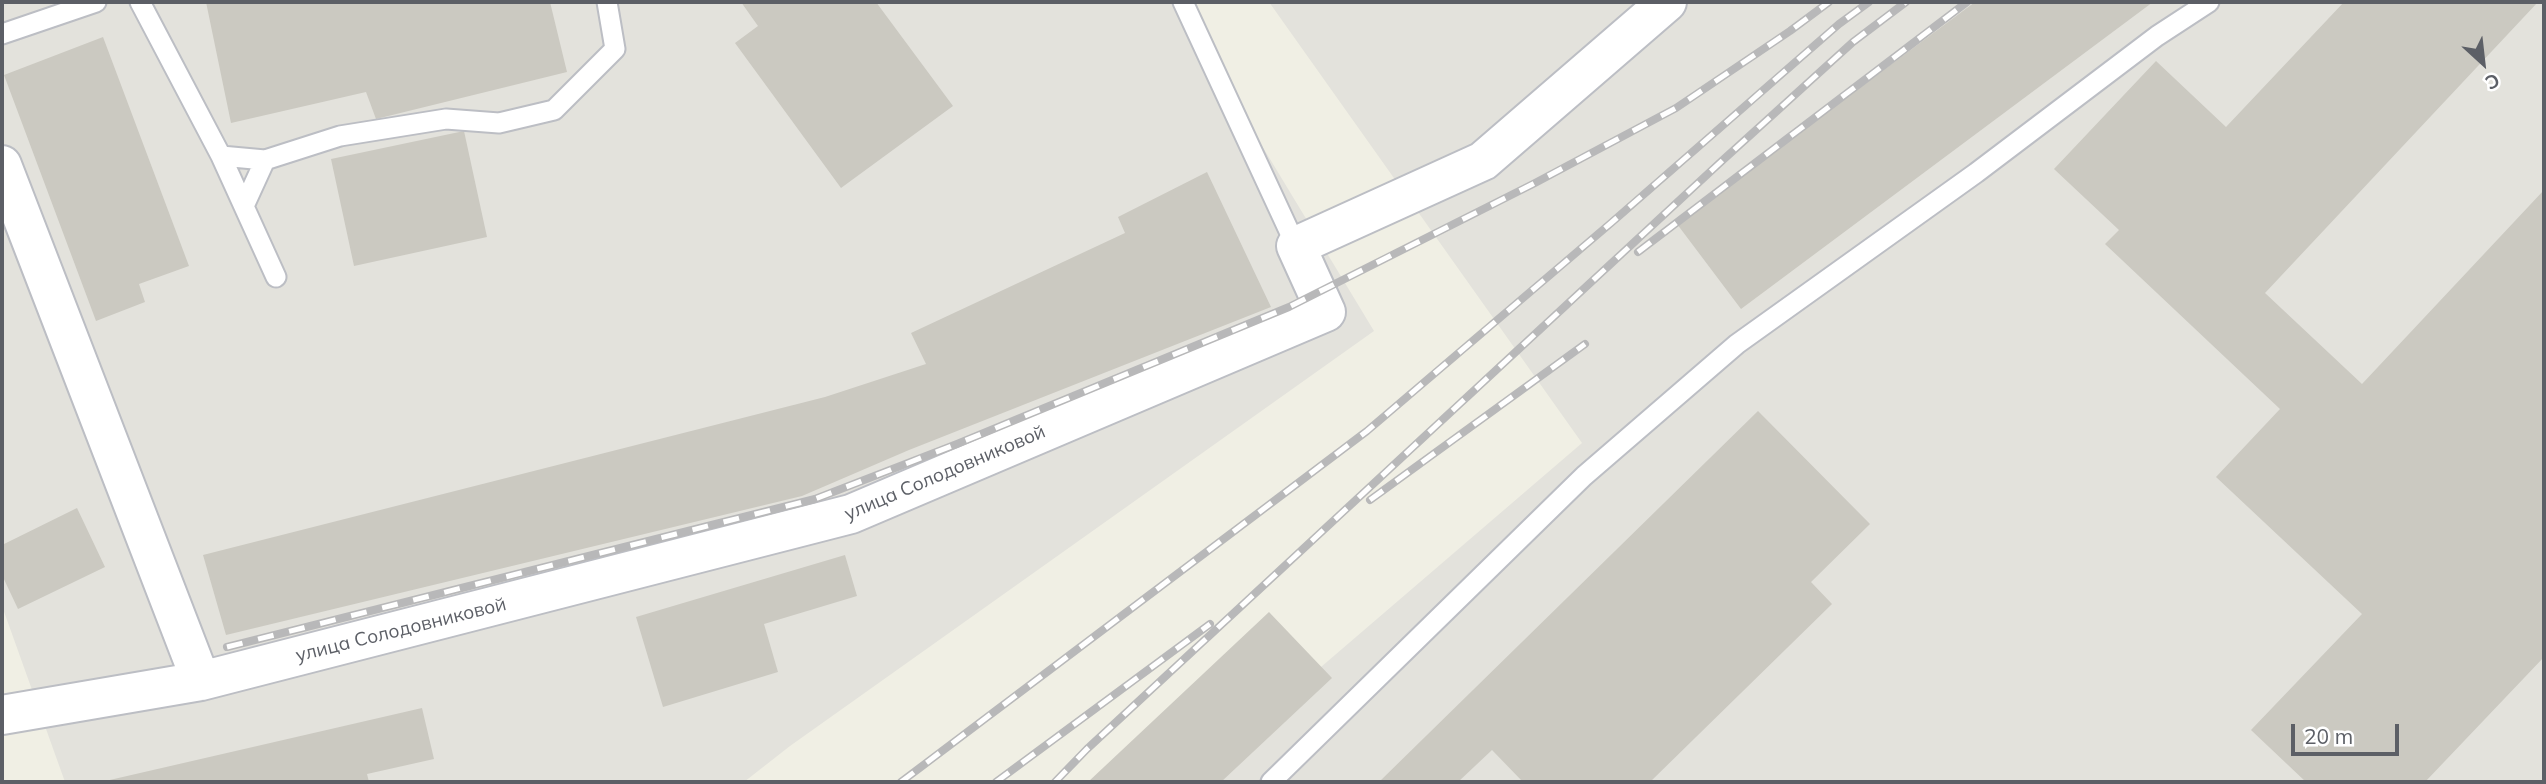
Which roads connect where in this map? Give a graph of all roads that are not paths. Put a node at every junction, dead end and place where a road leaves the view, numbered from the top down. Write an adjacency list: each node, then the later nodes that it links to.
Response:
1 (96, 2): 7 (lane)
2 (140, 2): 8 (lane)
3 (607, 2): 9 (lane)
4 (1183, 2): 12 (lane)
5 (1667, 2): 12 (street)
6 (2209, 2): 16 (lane)
7 (2, 34)
8 (220, 156): 9 (lane); 11 (lane)
9 (265, 160): 11 (lane)
10 (2, 165): 14 (street)
11 (244, 206): 13 (lane)
12 (1296, 246): 14 (street, улица Солодовниковой)
13 (276, 277)
14 (201, 681): 15 (street, улица Солодовниковой)
15 (2, 715)
16 (1271, 782)

